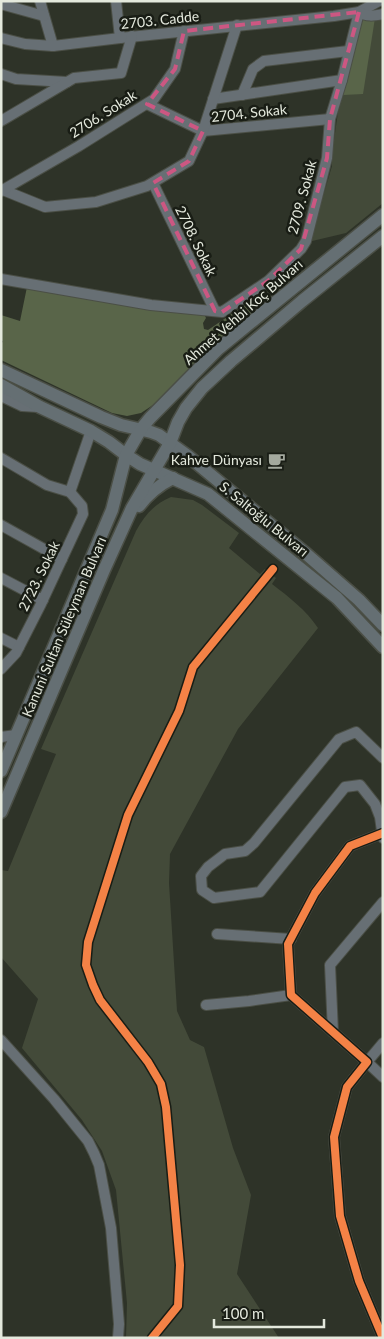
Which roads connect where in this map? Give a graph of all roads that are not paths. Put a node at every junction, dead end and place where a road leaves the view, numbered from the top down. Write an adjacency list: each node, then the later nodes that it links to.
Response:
1 (40, 1): 7 (street)
2 (116, 1): 12 (street)
3 (379, 1): 5 (street, 2703. Cadde)
4 (1, 4): 7 (street)
5 (359, 12): 6 (street); 8 (street, 2703. Cadde); 14 (street, 2709. Sokak)
6 (383, 14)
7 (44, 16): 13 (street)
8 (237, 26): 9 (street, 2703. Cadde); 19 (street)
9 (184, 31): 10 (street, 2703. Cadde); 20 (street, 2706. Sokak)
10 (132, 36): 12 (street, 2703. Cadde); 17 (street)
11 (1, 38): 13 (street, 2703. Cadde)
12 (120, 38): 13 (street, 2703. Cadde)
13 (54, 46)
14 (348, 51): 16 (street, 2709. Sokak); 18 (street)
15 (1, 74): 17 (street)
16 (342, 80): 18 (street); 21 (street, 2709. Sokak)
17 (68, 82): 22 (street)
18 (242, 95): 19 (street)
19 (213, 98): 23 (street)
20 (147, 104): 23 (street, 2704. Sokak); 25 (street, 2706. Sokak)
21 (330, 119): 23 (street, 2704. Sokak); 29 (street, 2709. Sokak)
22 (1, 121)
23 (202, 131): 24 (street)
24 (152, 183): 25 (street); 29 (street, 2708. Sokak)
25 (2, 190)
26 (383, 215): 34 (main road, Ahmet Vehbi Koç Bulvarı)
27 (383, 236): 37 (main road, Ahmet Vehbi Koç Bulvarı)
28 (1, 279): 29 (street, 2709. Sokak)
29 (215, 311)
30 (1, 370): 34 (main road, S. Saltoğlu Bulvarı)
31 (1, 386): 33 (main road, S. Saltoğlu Bulvarı)
32 (1, 396): 33 (street)
33 (40, 407): 35 (main road, S. Saltoğlu Bulvarı)
34 (141, 429): 36 (main road, Ahmet Vehbi Koç Bulvarı); 37 (main road, S. Saltoğlu Bulvarı)
35 (91, 431): 38 (main road, S. Saltoğlu Bulvarı); 43 (street)
36 (133, 442): 38 (main road, Kanuni Sultan Süleyman Bulvarı)
37 (170, 443): 40 (main road, Ahmet Vehbi Koç Bulvarı); 49 (main road, S. Saltoğlu Bulvarı)
38 (126, 455): 41 (main road, S. Saltoğlu Bulvarı); 54 (main road, Kanuni Sultan Süleyman Bulvarı)
39 (1, 458): 43 (street)
40 (162, 458): 41 (main road, Kanuni Sultan Süleyman Bulvarı)
41 (154, 470): 42 (main road, S. Saltoğlu Bulvarı); 44 (main road, Kanuni Sultan Süleyman Bulvarı)
42 (173, 478): 44 (main road); 52 (main road, S. Saltoğlu Bulvarı)
43 (70, 492): 46 (street, 2723. Sokak)
44 (126, 522): 58 (main road, Kanuni Sultan Süleyman Bulvarı)
45 (1, 524): 46 (street)
46 (62, 559): 48 (street, 2723. Sokak)
47 (1, 578): 48 (street)
48 (44, 600): 51 (street, 2723. Sokak)
49 (383, 625)
50 (1, 638): 51 (street)
51 (19, 647): 53 (street, 2723. Sokak)
52 (383, 647)
53 (1, 668)
54 (16, 735): 55 (street); 57 (main road, Kanuni Sultan Süleyman Bulvarı)
55 (1, 737)
56 (383, 758): 59 (street)
57 (1, 771)
58 (1, 812)
59 (382, 833): 60 (street); 63 (street)
60 (383, 838)
61 (383, 902): 66 (street)
62 (217, 934): 63 (street)
63 (291, 939): 64 (street)
64 (291, 995): 65 (street); 66 (street)
65 (206, 1005)
66 (333, 1032): 69 (street)
67 (1, 1040): 71 (street)
68 (383, 1042): 69 (street)
69 (367, 1062): 70 (street); 72 (street)
70 (383, 1077)
71 (118, 1338)
72 (382, 1338)

